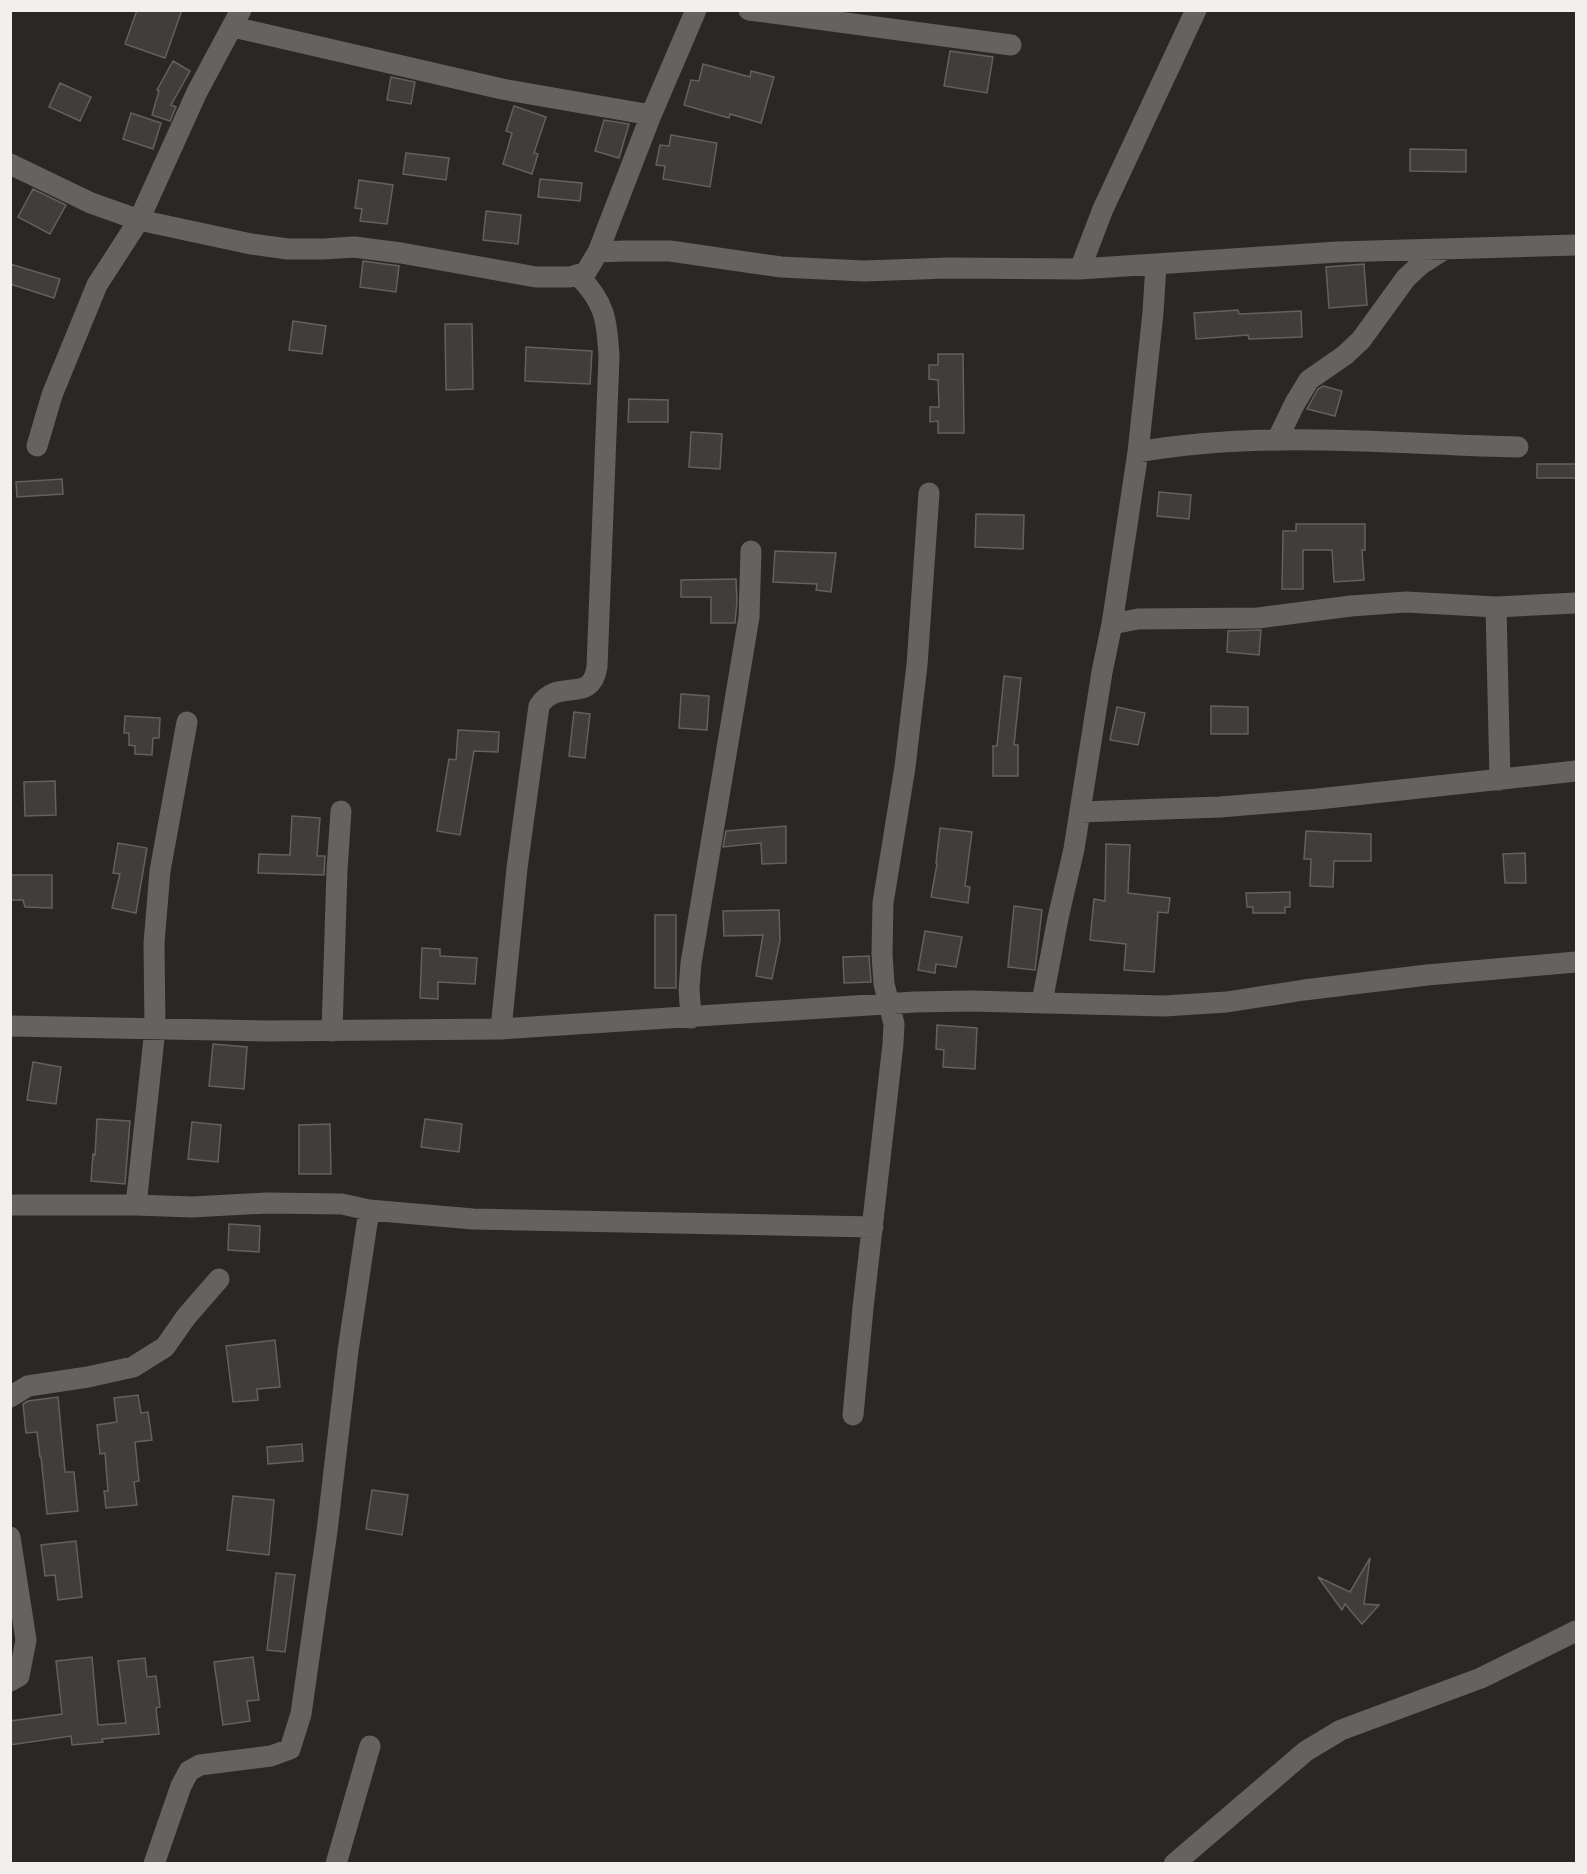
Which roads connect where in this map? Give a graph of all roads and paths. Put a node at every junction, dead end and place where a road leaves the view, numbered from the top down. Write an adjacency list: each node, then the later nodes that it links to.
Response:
1 (696, 10): 6 (street)
2 (749, 10): 5 (street)
3 (1196, 10): 13 (street)
4 (237, 19): 6 (street); 8 (street)
5 (1011, 45)
6 (651, 115): 11 (street)
7 (10, 164): 8 (street)
8 (139, 220): 14 (street); 16 (street)
9 (1576, 245): 10 (street)
10 (1446, 249): 12 (street); 15 (street)
11 (598, 252): 13 (street); 14 (street)
12 (1156, 264): 13 (street); 18 (street)
13 (1080, 269)
14 (578, 275): 35 (street)
15 (1277, 440): 17 (street); 18 (street)
16 (37, 446)
17 (1518, 447)
18 (1138, 452): 23 (street)
19 (929, 493): 31 (street)
20 (752, 550): 32 (street)
21 (1576, 603): 22 (street)
22 (1496, 607): 23 (street); 26 (street)
23 (1112, 624): 28 (street)
24 (187, 722): 34 (street)
25 (1576, 771): 26 (street)
26 (1500, 780): 28 (street)
27 (341, 811): 36 (street)
28 (1080, 812): 30 (street)
29 (1576, 962): 30 (street)
30 (1042, 1002): 31 (street)
31 (889, 1004): 32 (street); 40 (street)
32 (691, 1018): 35 (street)
33 (10, 1026): 34 (street)
34 (155, 1029): 36 (street); 38 (street)
35 (501, 1029): 36 (street)
36 (332, 1031)
37 (10, 1205): 38 (street)
38 (136, 1205): 39 (street)
39 (369, 1209): 40 (street); 48 (street)
40 (873, 1227): 43 (street)
41 (219, 1279): 42 (street)
42 (10, 1397)
43 (853, 1415)
44 (10, 1537): 46 (street)
45 (1576, 1631): 50 (street)
46 (10, 1681)
47 (370, 1746): 49 (street)
48 (154, 1863)
49 (336, 1863)
50 (1174, 1863)

